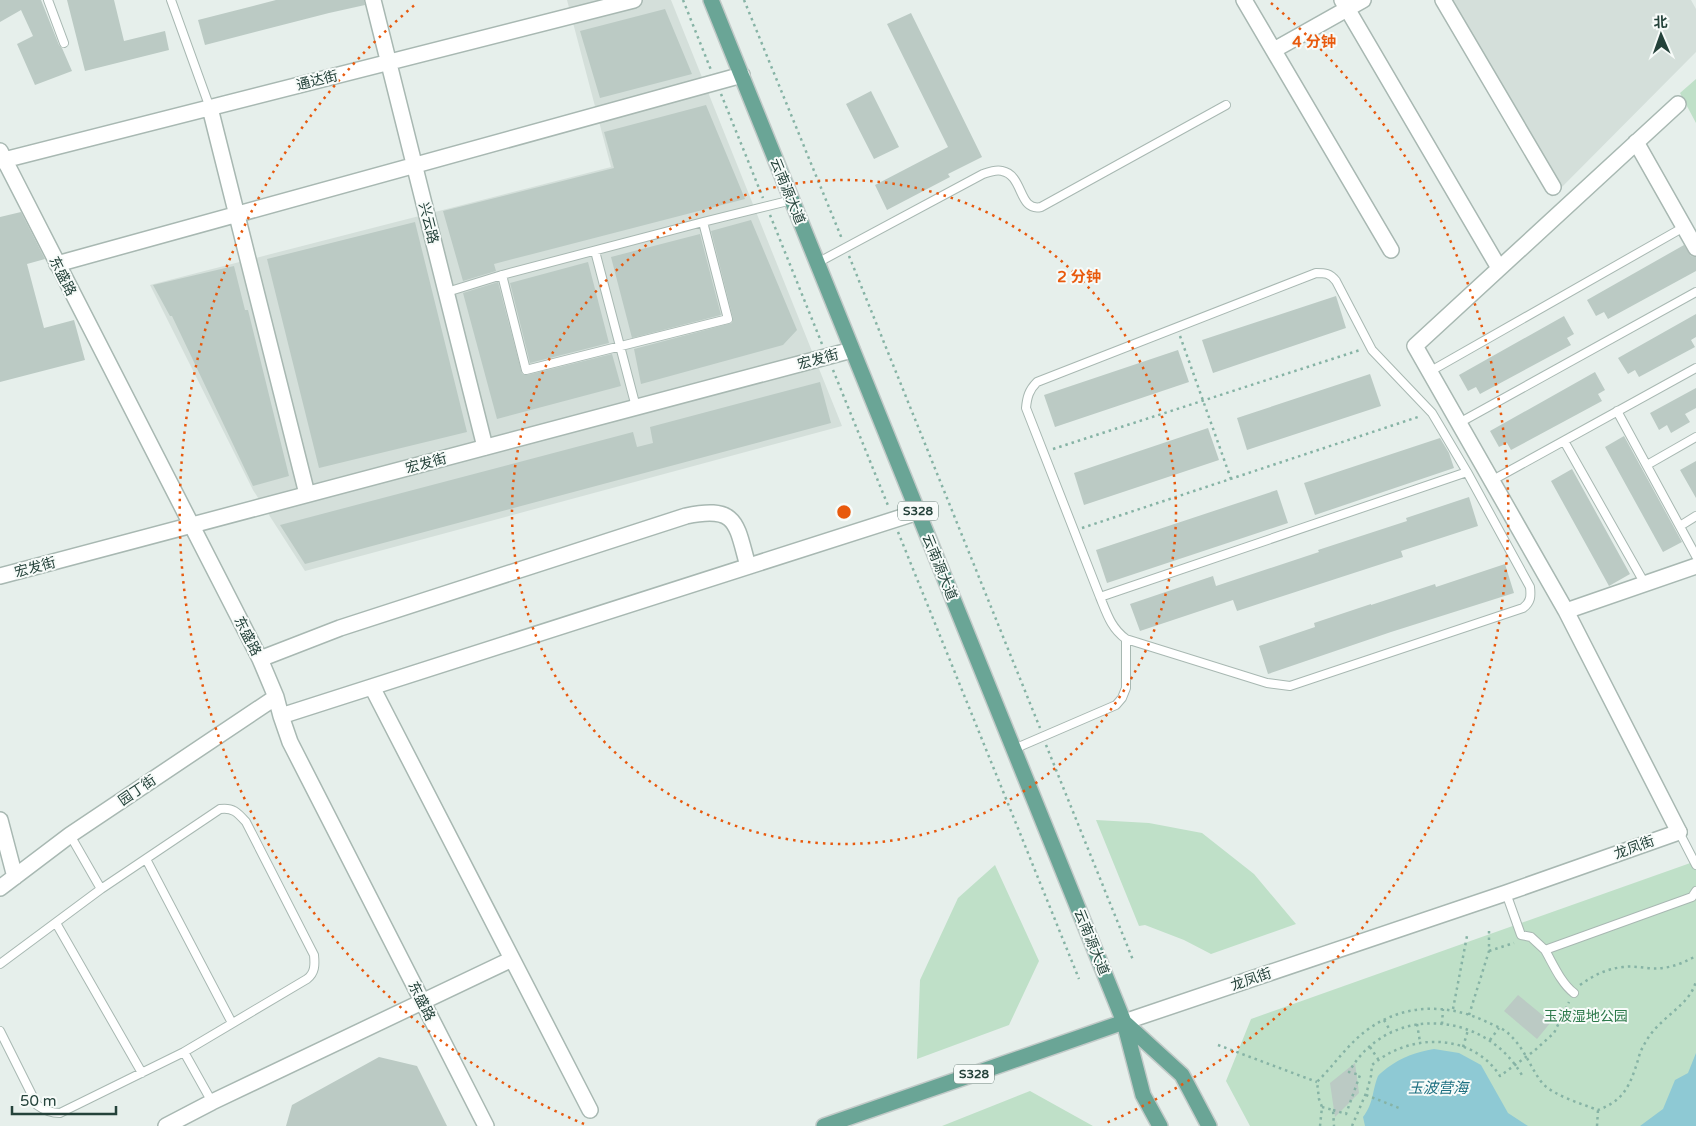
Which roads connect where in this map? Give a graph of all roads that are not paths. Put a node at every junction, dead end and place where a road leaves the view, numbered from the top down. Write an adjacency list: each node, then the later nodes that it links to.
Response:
1 (48, 0): 10 (lane)
2 (171, 0): 16 (lane)
3 (373, 0): 12 (street, 兴云路)
4 (634, 0): 12 (street, 通达街)
5 (711, 0): 13 (main road, 云南源大道 / S328)
6 (1244, 0): 11 (street)
7 (1363, 0): 9 (street)
8 (1443, 0): 20 (street)
9 (1344, 5): 11 (street); 30 (street)
10 (64, 43)
11 (1274, 50): 26 (street)
12 (389, 62): 16 (street, 通达街); 19 (street, 兴云路)
13 (742, 75): 19 (street); 21 (main road, 云南源大道 / S328)
14 (1678, 104): 17 (street)
15 (1226, 105): 28 (lane)
16 (210, 108): 18 (street, 通达街); 22 (street)
17 (1636, 142): 24 (street); 30 (street)
18 (2, 157): 29 (street, 东盛路)
19 (415, 165): 22 (street); 32 (street, 兴云路)
20 (1553, 187)
21 (792, 200): 23 (lane); 28 (main road, 云南源大道 / S328)
22 (237, 214): 29 (street); 47 (street)
23 (703, 222): 27 (lane); 34 (lane)
24 (1684, 227): 25 (street); 37 (lane)
25 (1696, 248)
26 (1391, 250)
27 (595, 251): 31 (lane); 34 (lane)
28 (818, 263): 35 (main road, 云南源大道 / S328)
29 (57, 264): 50 (street, 东盛路)
30 (1499, 268): 37 (street)
31 (502, 275): 32 (lane); 34 (lane)
32 (447, 292): 43 (street, 兴云路)
33 (1696, 292): 40 (lane)
34 (620, 346): 38 (lane)
35 (852, 350): 38 (street, 宏发街); 48 (main road, 云南源大道 / S328)
36 (1696, 368): 39 (lane)
37 (1429, 372): 40 (street)
38 (636, 407): 43 (street, 宏发街)
39 (1617, 411): 42 (lane); 44 (lane)
40 (1458, 423): 46 (street)
41 (1696, 437): 44 (lane)
42 (1564, 441): 46 (lane); 56 (lane)
43 (486, 447): 47 (street, 宏发街)
44 (1647, 465): 51 (lane)
45 (1467, 472): 57 (lane); 57 (lane); 59 (lane)
46 (1491, 481): 58 (street)
47 (307, 494): 50 (street, 宏发街)
48 (918, 512): 53 (street); 64 (main road, 云南源大道 / S328)
49 (1696, 516): 51 (lane)
50 (192, 525): 55 (street, 宏发街); 60 (street, 东盛路)
51 (1680, 526): 52 (lane)
52 (1696, 556)
53 (748, 566): 60 (street); 61 (street)
54 (1696, 566): 56 (street)
55 (0, 576)
56 (1645, 584): 58 (street)
57 (1100, 597): 59 (lane)
58 (1566, 611): 66 (street)
59 (1126, 639): 64 (lane)
60 (260, 659): 62 (street, 东盛路)
61 (372, 687): 63 (street); 77 (street)
62 (276, 697): 63 (street, 东盛路); 67 (street, 园丁街)
63 (281, 716): 80 (street, 东盛路)
64 (1014, 749): 81 (main road, 云南源大道 / S328)
65 (0, 820): 70 (street)
66 (1679, 832): 69 (lane); 74 (street, 龙凤街)
67 (70, 835): 70 (street, 园丁街); 72 (lane)
68 (146, 859): 72 (lane); 82 (lane); 82 (lane)
69 (1696, 865)
70 (15, 877): 71 (street, 园丁街)
71 (0, 888)
72 (102, 889): 75 (lane)
73 (1696, 891): 76 (lane)
74 (1506, 893): 76 (lane); 81 (street, 龙凤街)
75 (56, 923): 78 (lane); 85 (lane)
76 (1545, 950): 79 (lane)
77 (512, 959): 80 (street); 87 (street)
78 (0, 964)
79 (1574, 993)
80 (422, 1001): 86 (street); 89 (street, 东盛路)
81 (1124, 1022): 90 (main road, 龙凤街 / S328); 91 (main road, 云南源大道); 92 (main road, 云南源大道)
82 (232, 1023): 84 (lane)
83 (0, 1032): 85 (lane)
84 (184, 1052): 85 (lane); 86 (lane)
85 (142, 1073)
86 (212, 1102): 88 (street)
87 (590, 1110)
88 (166, 1126)
89 (486, 1126)
90 (824, 1126)
91 (1160, 1126)
92 (1209, 1126)

